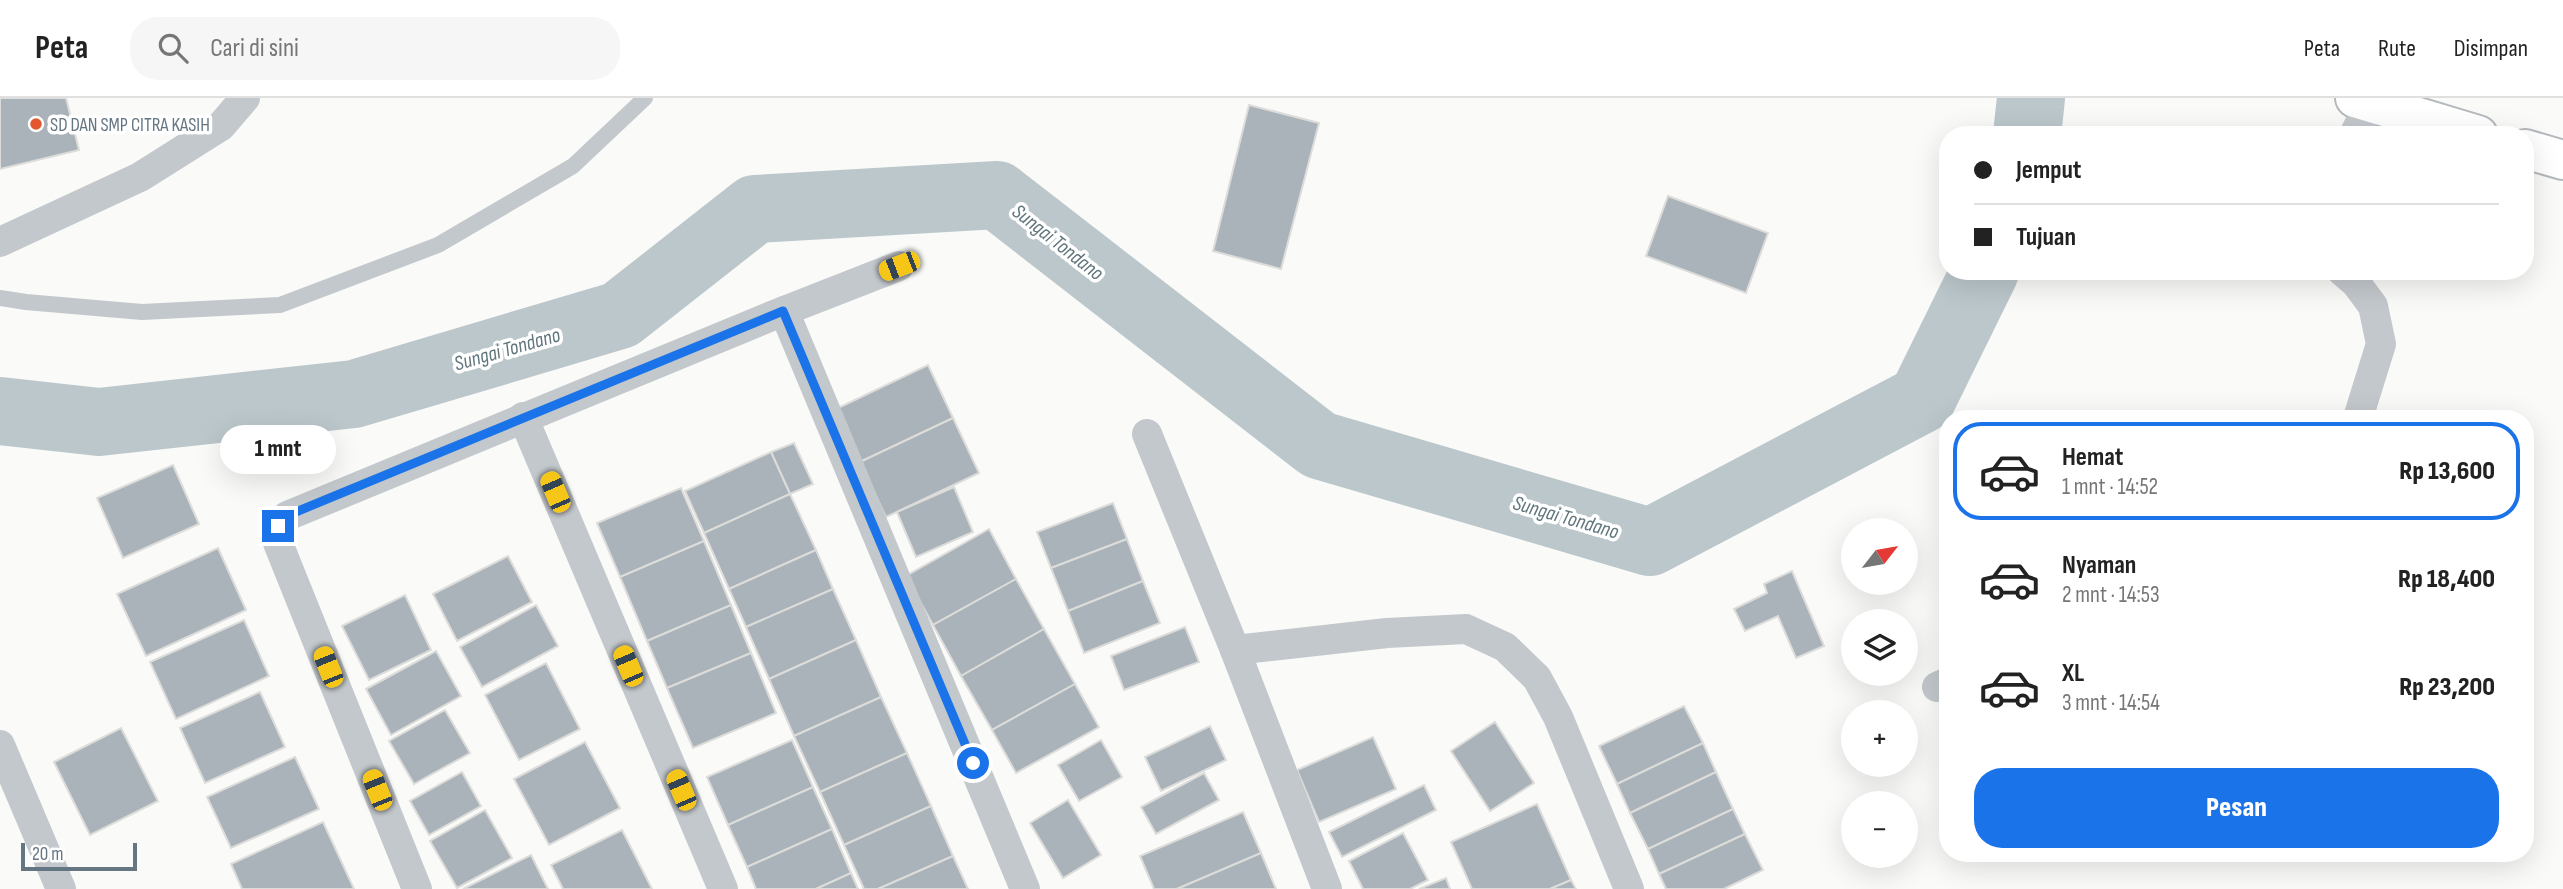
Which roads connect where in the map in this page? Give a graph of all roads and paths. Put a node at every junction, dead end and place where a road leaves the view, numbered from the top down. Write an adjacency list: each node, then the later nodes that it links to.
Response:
1 (245, 98): 7 (street)
2 (645, 98): 10 (lane)
3 (2360, 112): 4 (highway)
4 (2432, 126)
5 (2534, 152): 6 (highway)
6 (2563, 160)
7 (0, 242)
8 (899, 266): 11 (street)
9 (2352, 280): 12 (street)
10 (0, 298)
11 (783, 311): 13 (street); 20 (street)
12 (2360, 410)
13 (523, 417): 18 (street); 19 (street)
14 (1147, 434): 15 (street)
15 (1235, 650): 21 (street); 22 (street)
16 (0, 745): 17 (street)
17 (61, 889)
18 (417, 889)
19 (723, 889)
20 (1025, 889)
21 (1327, 889)
22 (1629, 889)

